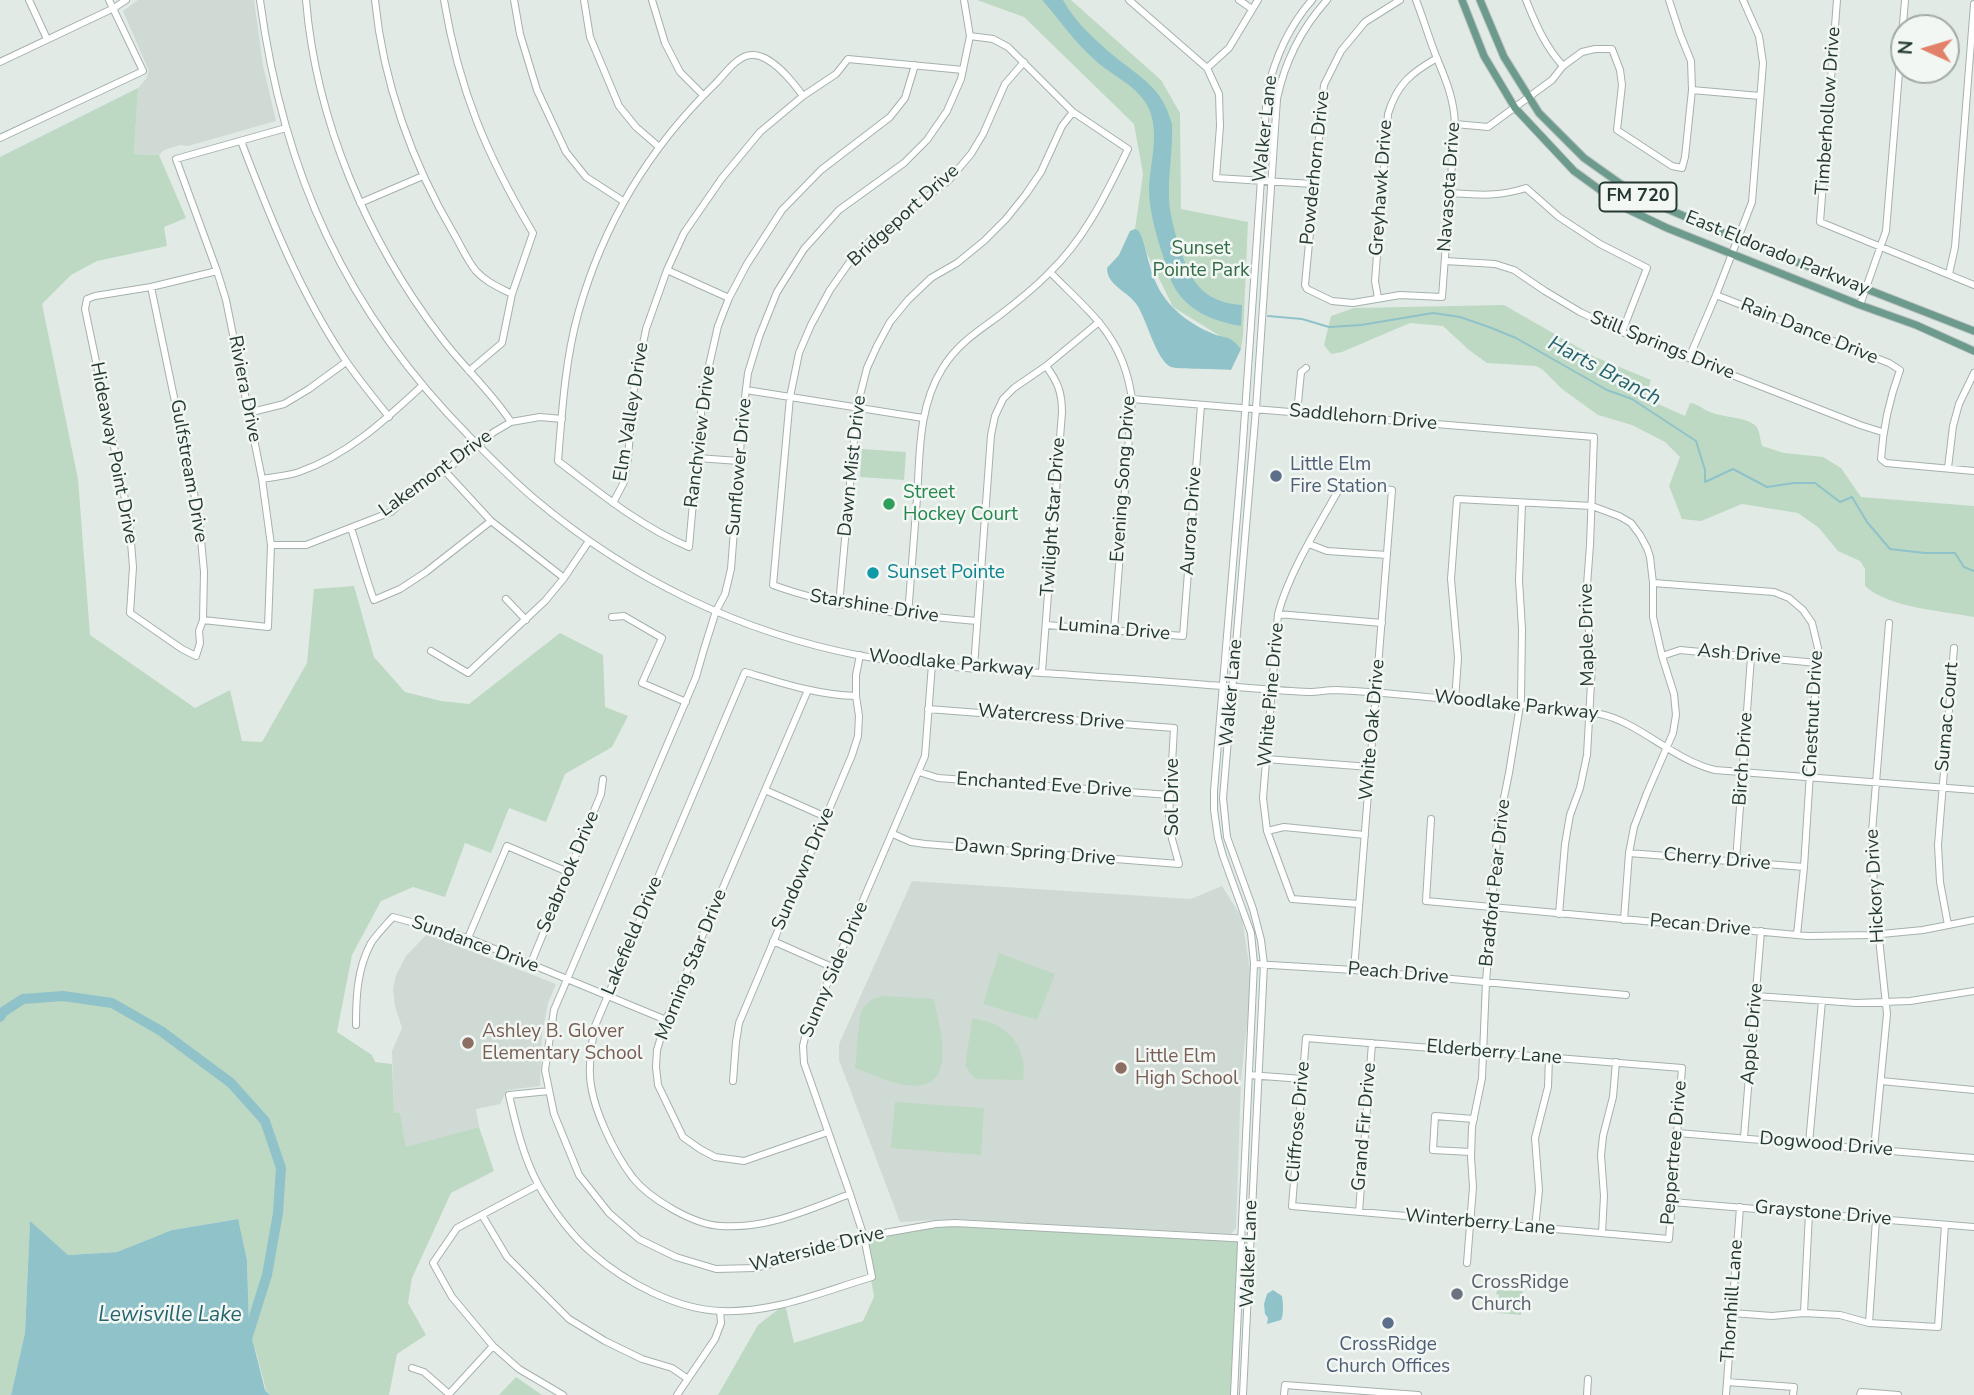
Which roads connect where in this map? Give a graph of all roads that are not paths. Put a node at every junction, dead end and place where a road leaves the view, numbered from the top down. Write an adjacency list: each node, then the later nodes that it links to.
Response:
1 (29, 0): 30 (street)
2 (109, 0): 27 (street)
3 (126, 0): 27 (street)
4 (260, 0): 46 (street, Woodlake Parkway)
5 (306, 0): 56 (street)
6 (375, 0): 50 (street)
7 (444, 0): 68 (street)
8 (514, 0): 55 (street)
9 (584, 0): 49 (street)
10 (652, 0): 39 (street)
11 (964, 0): 29 (street, Sunflower Drive)
12 (1129, 0): 36 (street)
13 (1239, 0): 28 (street)
14 (1258, 0): 28 (street)
15 (1312, 0): 51 (street, Walker Lane)
16 (1327, 0): 52 (street, Walker Lane)
17 (1400, 0): 53 (street, Powderhorn Drive)
18 (1416, 0): 31 (street, Navasota Drive)
19 (1462, 0): 43 (main road, East Eldorado Parkway)
20 (1480, 0): 42 (main road, East Eldorado Parkway / FM 720)
21 (1527, 0): 35 (street)
22 (1670, 0): 38 (street)
23 (1743, 0): 41 (street)
24 (1837, 0): 58 (street, Timberhollow Drive)
25 (1905, 0): 58 (street)
26 (1974, 4): 64 (street)
27 (114, 8): 30 (street); 47 (street)
28 (1252, 9): 36 (street)
29 (970, 36): 33 (street); 37 (street, Sunflower Drive)
30 (47, 39): 32 (street)
31 (1437, 58): 45 (street, Navasota Drive); 71 (street, Greyhawk Drive)
32 (0, 62)
33 (1024, 62): 44 (street); 85 (street, Bridgeport Drive)
34 (915, 65): 37 (street); 40 (street, Elm Valley Drive); 70 (street, Ranchview Drive)
35 (1563, 66): 38 (street); 42 (street)
36 (1207, 68): 51 (street)
37 (963, 69): 84 (street, Sunflower Drive)
38 (1692, 90): 41 (street)
39 (703, 94): 40 (street); 49 (street)
40 (803, 96): 61 (street, Elm Valley Drive)
41 (1760, 96): 57 (street)
42 (1529, 98): 43 (street); 57 (main road, East Eldorado Parkway / FM 720)
43 (1514, 108): 45 (street); 59 (main road, East Eldorado Parkway)
44 (1073, 113): 63 (street); 88 (street, Dawn Mist Drive)
45 (1455, 124): 54 (street, Navasota Drive)
46 (286, 128): 48 (street); 83 (street, Woodlake Parkway)
47 (0, 138)
48 (241, 141): 62 (street, Riviera Drive); 78 (street)
49 (658, 146): 55 (street)
50 (423, 176): 56 (street); 68 (street)
51 (1260, 181): 52 (street); 89 (street, Walker Lane)
52 (1271, 181): 53 (street); 90 (street, Walker Lane)
53 (1313, 184): 71 (street, Powderhorn Drive)
54 (1449, 193): 60 (street, Navasota Drive); 75 (street)
55 (623, 201): 95 (street)
56 (360, 204): 81 (street)
57 (1738, 239): 59 (street); 67 (main road, East Eldorado Parkway / FM 720)
58 (1881, 248): 64 (street); 67 (street)
59 (1732, 253): 69 (street); 72 (main road, East Eldorado Parkway)
60 (1445, 261): 71 (street, Navasota Drive); 75 (street, Still Springs Drive)
61 (667, 270): 70 (street); 107 (street, Elm Valley Drive)
62 (217, 271): 66 (street); 91 (street, Riviera Drive)
63 (1050, 272): 73 (street, Evening Song Drive); 94 (street)
64 (1949, 274): 65 (street)
65 (1974, 285)
66 (151, 287): 125 (street, Gulfstream Drive); 136 (street, Hideaway Point Drive)
67 (1866, 289): 72 (street); 74 (main road, East Eldorado Parkway / FM 720)
68 (512, 294): 81 (street)
69 (1716, 295): 77 (street); 97 (street, Rain Dance Drive)
70 (729, 298): 100 (street, Ranchview Drive)
71 (1378, 298)
72 (1860, 305): 76 (main road, East Eldorado Parkway)
73 (1099, 322): 79 (street); 86 (street, Evening Song Drive)
74 (1974, 331)
75 (1622, 332): 77 (street, Still Springs Drive)
76 (1974, 351)
77 (1689, 358): 97 (street, Still Springs Drive)
78 (346, 362): 91 (street); 93 (street)
79 (1046, 366): 127 (street); 130 (street, Twilight Star Drive)
80 (1306, 368): 92 (street)
81 (469, 371): 96 (street)
82 (1974, 373): 102 (street)
83 (422, 386): 93 (street); 99 (street, Woodlake Parkway)
84 (746, 390): 85 (street); 101 (street, Sunflower Drive)
85 (790, 397): 88 (street); 118 (street, Bridgeport Drive)
86 (1132, 399): 87 (street, Saddlehorn Drive); 131 (street, Evening Song Drive)
87 (1201, 405): 89 (street, Saddlehorn Drive); 132 (street, Aurora Drive)
88 (857, 407): 94 (street); 120 (street, Dawn Mist Drive)
89 (1245, 408): 90 (street, Saddlehorn Drive); 143 (street, Walker Lane)
90 (1256, 409): 92 (street, Saddlehorn Drive); 144 (street, Walker Lane)
91 (248, 413): 105 (street, Riviera Drive)
92 (1297, 413): 98 (street, Saddlehorn Drive)
93 (389, 417): 105 (street)
94 (923, 418): 123 (street)
95 (562, 419): 96 (street, Lakemont Drive); 107 (street)
96 (511, 422): 99 (street, Lakemont Drive)
97 (1882, 432): 102 (street)
98 (1594, 437): 109 (street, Maple Drive)
99 (479, 446): 103 (street, Lakemont Drive); 112 (street, Woodlake Parkway)
100 (697, 458): 101 (street); 107 (street, Ranchview Drive)
101 (739, 461): 121 (street, Sunflower Drive)
102 (1948, 468): 104 (street)
103 (445, 471): 110 (street); 111 (street, Lakemont Drive)
104 (1974, 471)
105 (262, 479): 114 (street, Riviera Drive)
106 (1392, 490): 113 (street, White Pine Drive); 115 (street, White Oak Drive)
107 (613, 502)
108 (1522, 504): 109 (street); 149 (street); 151 (street, Bradford Pear Drive)
109 (1592, 506): 117 (street); 153 (street, Maple Drive)
110 (491, 521): 111 (street); 116 (street)
111 (351, 528): 114 (street, Lakemont Drive)
112 (589, 541): 116 (street); 121 (street, Woodlake Parkway)
113 (1309, 544): 115 (street); 122 (street, White Pine Drive)
114 (271, 545): 125 (street, Riviera Drive)
115 (1387, 555): 128 (street, White Oak Drive)
116 (564, 578): 126 (street)
117 (1653, 583): 137 (street); 139 (street, Chestnut Drive)
118 (774, 585): 120 (street, Starshine Drive)
119 (506, 599): 126 (street)
120 (839, 605): 123 (street, Starshine Drive)
121 (716, 611): 135 (street, Woodlake Parkway); 150 (street, Sunflower Drive)
122 (1278, 614): 128 (street); 145 (street, White Pine Drive)
123 (908, 615): 127 (street, Starshine Drive)
124 (612, 617): 150 (street)
125 (203, 620): 136 (street, Gulfstream Drive)
126 (526, 620): 134 (street)
127 (977, 621): 141 (street)
128 (1382, 623): 147 (street, White Oak Drive)
129 (1889, 623): 162 (street, Hickory Drive)
130 (1046, 625): 131 (street, Lumina Drive); 142 (street, Twilight Star Drive)
131 (1114, 630): 132 (street, Lumina Drive)
132 (1183, 636)
133 (1954, 648): 163 (street, Sumac Court)
134 (431, 651)
135 (860, 655): 140 (street, Woodlake Parkway); 148 (street, Sundown Drive)
136 (196, 656)
137 (1662, 656): 138 (street, Ash Drive); 155 (street)
138 (1751, 657): 139 (street, Ash Drive); 159 (street, Birch Drive)
139 (1817, 663): 160 (street, Chestnut Drive)
140 (932, 664): 141 (street, Woodlake Parkway); 152 (street, Sunny Side Drive)
141 (974, 667): 142 (street, Woodlake Parkway)
142 (1042, 673): 143 (street, Woodlake Parkway)
143 (1222, 686): 144 (street, Woodlake Parkway); 189 (street, Walker Lane)
144 (1232, 687): 145 (street, Woodlake Parkway); 190 (street, Walker Lane)
145 (1273, 689): 147 (street, Woodlake Parkway); 156 (street, White Pine Drive)
146 (808, 690): 148 (street); 164 (street, Morning Star Drive); 197 (street, Lakefield Drive)
147 (1376, 692): 149 (street, Woodlake Parkway); 157 (street, White Oak Drive)
148 (856, 696): 167 (street, Sundown Drive)
149 (1455, 701): 151 (street, Woodlake Parkway)
150 (686, 702): 193 (street, Sunflower Drive)
151 (1520, 706): 153 (street, Woodlake Parkway); 178 (street, Bradford Pear Drive)
152 (928, 709): 154 (street, Watercress Drive); 158 (street, Sunny Side Drive)
153 (1588, 713): 155 (street, Woodlake Parkway); 179 (street, Maple Drive)
154 (1174, 728): 166 (street, Sol Drive)
155 (1667, 749): 159 (street, Woodlake Parkway); 172 (street)
156 (1266, 759): 157 (street); 169 (street, White Pine Drive)
157 (1370, 766): 171 (street, White Oak Drive)
158 (919, 772): 166 (street, Enchanted Eve Drive); 170 (street, Sunny Side Drive)
159 (1743, 773): 160 (street, Woodlake Parkway); 173 (street, Birch Drive)
160 (1810, 778): 162 (street, Woodlake Parkway); 175 (street, Chestnut Drive)
161 (603, 779): 176 (street, Seabrook Drive)
162 (1875, 782): 163 (street, Woodlake Parkway); 185 (street, Hickory Drive)
163 (1942, 787): 165 (street, Woodlake Parkway); 182 (street, Sumac Court)
164 (765, 790): 167 (street); 201 (street, Morning Star Drive)
165 (1974, 790)
166 (1170, 796): 174 (street, Sol Drive)
167 (826, 817): 187 (street, Sundown Drive)
168 (1431, 819): 178 (street, Pecan Drive)
169 (1267, 831): 171 (street); 177 (street, White Pine Drive)
170 (892, 834): 174 (street, Dawn Spring Drive); 191 (street, Sunny Side Drive)
171 (1365, 835): 177 (street, White Oak Drive)
172 (1629, 853): 173 (street, Cherry Drive); 180 (street)
173 (1736, 861): 175 (street, Cherry Drive)
174 (1179, 864)
175 (1804, 867): 184 (street, Chestnut Drive)
176 (568, 872): 186 (street); 188 (street, Seabrook Drive)
177 (1359, 904): 192 (street, White Oak Drive)
178 (1492, 908): 179 (street, Pecan Drive); 194 (street, Bradford Pear Drive)
179 (1559, 914): 180 (street, Pecan Drive)
180 (1624, 920): 183 (street, Pecan Drive)
181 (1974, 920): 182 (street, Pecan Drive)
182 (1948, 925): 185 (street, Pecan Drive)
183 (1761, 931): 184 (street, Pecan Drive); 198 (street, Apple Drive)
184 (1797, 935): 185 (street, Pecan Drive)
185 (1880, 935): 200 (street, Hickory Drive)
186 (468, 938): 188 (street, Sundance Drive); 202 (street, Sundance Drive)
187 (773, 941): 191 (street); 212 (street, Sundown Drive)
188 (531, 964): 193 (street, Sundance Drive)
189 (1254, 964): 190 (street, Peach Drive); 209 (street, Walker Lane)
190 (1264, 964): 192 (street, Peach Drive); 210 (street, Walker Lane)
191 (834, 968): 217 (street, Sunny Side Drive)
192 (1354, 970): 194 (street, Peach Drive)
193 (567, 980): 197 (street, Sundance Drive); 215 (street, Waterside Drive)
194 (1486, 982): 196 (street, Peach Drive); 205 (street, Bradford Pear Drive)
195 (1974, 991): 200 (street)
196 (1626, 995)
197 (608, 996): 201 (street, Sundance Drive); 225 (street, Lakefield Drive)
198 (1756, 996): 199 (street); 219 (street, Apple Drive)
199 (1822, 1001): 200 (street); 220 (street)
200 (1886, 1002): 213 (street, Hickory Drive)
201 (666, 1020): 217 (street, Morning Star Drive)
202 (356, 1025)
203 (1306, 1038): 204 (street, Elderberry Lane); 211 (street, Cliffrose Drive)
204 (1372, 1043): 205 (street, Elderberry Lane); 229 (street, Grand Fir Drive)
205 (1484, 1052): 206 (street, Elderberry Lane); 216 (street, Bradford Pear Drive)
206 (1549, 1057): 207 (street, Elderberry Lane); 235 (street)
207 (1616, 1062): 208 (street, Elderberry Lane); 237 (street)
208 (1682, 1068): 218 (street, Peppertree Drive)
209 (1249, 1075): 210 (street); 239 (street, Walker Lane)
210 (1259, 1076): 211 (street); 239 (street, Walker Lane)
211 (1303, 1079): 227 (street, Cliffrose Drive)
212 (733, 1081)
213 (1881, 1081): 214 (street); 221 (street, Hickory Drive)
214 (1974, 1090)
215 (549, 1091): 224 (street); 238 (street, Waterside Drive)
216 (1474, 1119): 222 (street, Bradford Pear Drive); 222 (street)
217 (828, 1132): 225 (street, Sunny Side Drive)
218 (1678, 1133): 219 (street, Dogwood Drive); 226 (street, Peppertree Drive)
219 (1744, 1137): 220 (street, Dogwood Drive)
220 (1809, 1143): 221 (street, Dogwood Drive)
221 (1874, 1149): 223 (street, Dogwood Drive)
222 (1471, 1153): 233 (street, Bradford Pear Drive)
223 (1974, 1158)
224 (538, 1185): 231 (street); 242 (street)
225 (850, 1194): 238 (street, Sunny Side Drive)
226 (1672, 1202): 228 (street, Graystone Drive); 240 (street, Peppertree Drive)
227 (1292, 1206): 229 (street, Winterberry Lane)
228 (1740, 1207): 230 (street, Graystone Drive); 244 (street, Thornhill Lane)
229 (1359, 1212): 233 (street, Winterberry Lane)
230 (1809, 1213): 232 (street, Graystone Drive); 243 (street)
231 (482, 1215): 248 (street); 250 (street)
232 (1876, 1219): 234 (street, Graystone Drive); 245 (street)
233 (1470, 1222): 235 (street, Winterberry Lane); 241 (street, Bradford Pear Drive)
234 (1945, 1225): 236 (street, Graystone Drive); 245 (street)
235 (1535, 1227): 237 (street, Winterberry Lane)
236 (1974, 1227)
237 (1602, 1233): 240 (street, Winterberry Lane)
238 (864, 1237): 239 (street, Waterside Drive); 242 (street, Sunny Side Drive)
239 (1246, 1239): 246 (street, Walker Lane); 247 (street, Walker Lane)
240 (1669, 1239)
241 (1466, 1263)
242 (720, 1311): 250 (street)
243 (1804, 1312): 244 (street); 245 (street)
244 (1732, 1313): 252 (street, Thornhill Lane)
245 (1869, 1323)
246 (1238, 1339): 247 (street); 258 (street, Walker Lane)
247 (1246, 1340): 259 (street, Walker Lane)
248 (493, 1346): 249 (street); 256 (street)
249 (412, 1368)
250 (688, 1379): 257 (street)
251 (1588, 1379): 262 (street)
252 (1727, 1382): 253 (street); 263 (street, Thornhill Lane)
253 (1793, 1391)
254 (1376, 1393): 260 (street); 261 (street)
255 (1861, 1394): 264 (street)
256 (563, 1395)
257 (677, 1395)
258 (1234, 1395)
259 (1243, 1395)
260 (1284, 1395)
261 (1418, 1395)
262 (1587, 1395)
263 (1726, 1395)
264 (1898, 1395)

